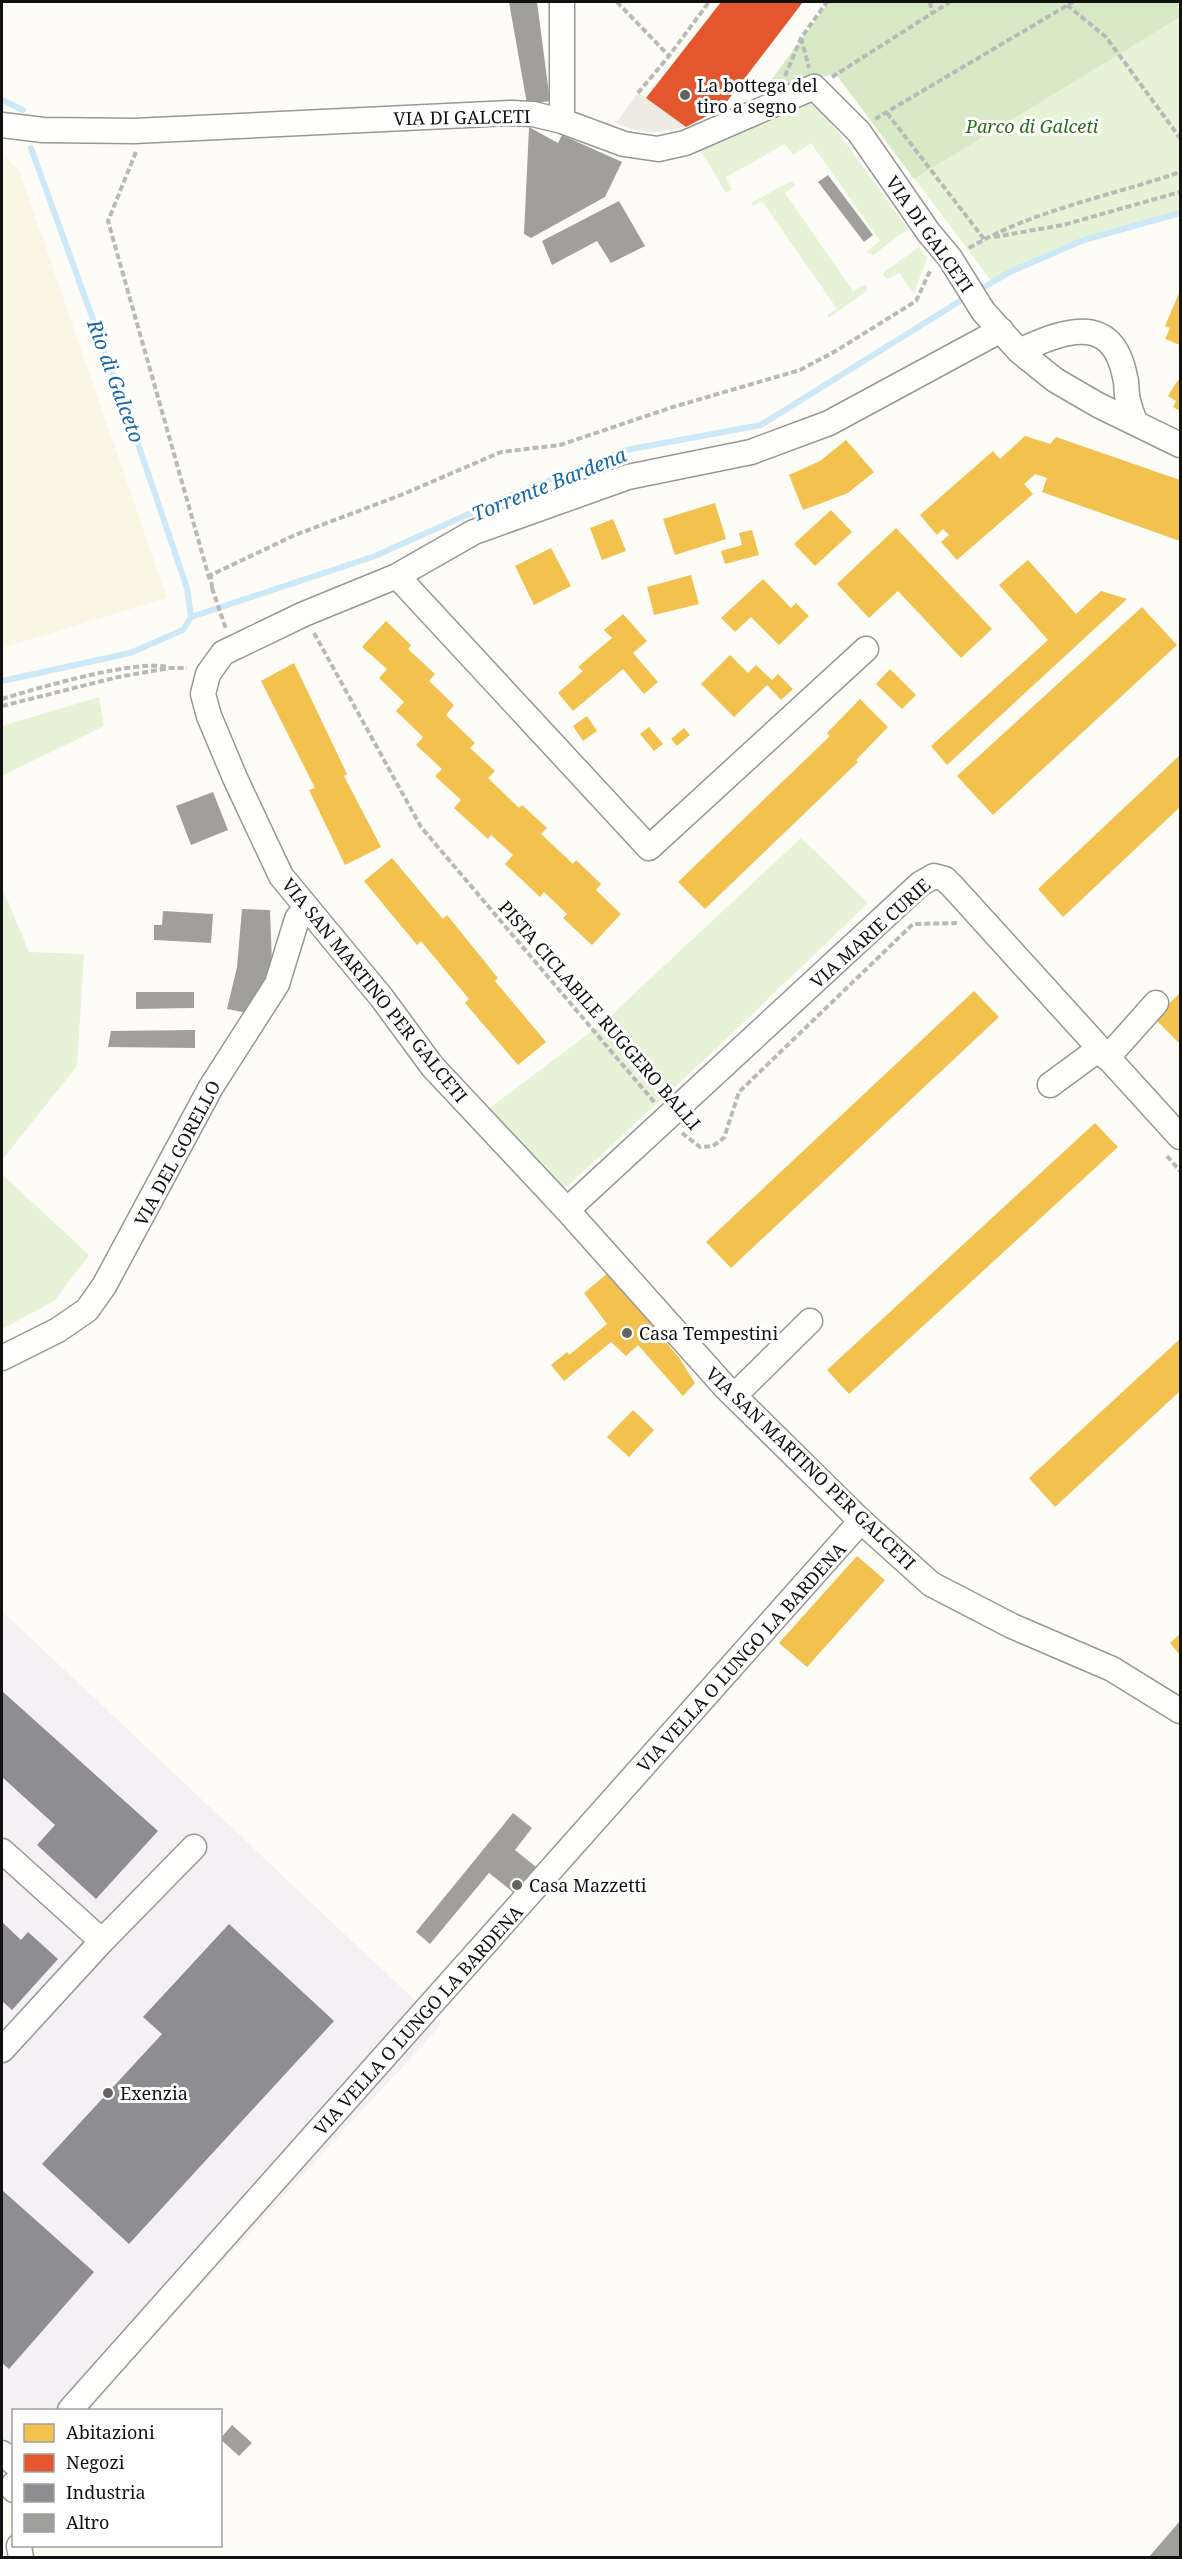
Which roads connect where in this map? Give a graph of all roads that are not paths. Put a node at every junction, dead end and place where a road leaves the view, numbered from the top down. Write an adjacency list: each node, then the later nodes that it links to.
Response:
1 (562, 2): 2 (street)
2 (562, 121): 3 (street, VIA DI GALCETI); 4 (street, VIA DI GALCETI)
3 (2, 125)
4 (1001, 330): 5 (street, VIA DI GALCETI); 8 (street, VIA SAN MARTINO PER GALCETI)
5 (1018, 351): 6 (street, VIA DI GALCETI); 6 (street)
6 (1135, 422): 7 (street, VIA DI GALCETI)
7 (1180, 445)
8 (397, 576): 9 (street); 10 (street, VIA SAN MARTINO PER GALCETI)
9 (866, 649)
10 (305, 907): 15 (street, VIA SAN MARTINO PER GALCETI); 17 (street, VIA DEL GORELLO)
11 (1156, 1003): 12 (street)
12 (1103, 1053): 13 (street); 14 (street, VIA MARIE CURIE); 15 (street, VIA MARIE CURIE)
13 (1050, 1085)
14 (1173, 1145)
15 (567, 1210): 18 (street, VIA SAN MARTINO PER GALCETI)
16 (810, 1321): 18 (street)
17 (2, 1358)
18 (734, 1396): 19 (street, VIA SAN MARTINO PER GALCETI)
19 (861, 1521): 20 (street, VIA SAN MARTINO PER GALCETI); 25 (street, VIA VELLA O LUNGO LA BARDENA)
20 (1180, 1711)
21 (194, 1847): 23 (street)
22 (2, 1851): 23 (street)
23 (102, 1941): 24 (street)
24 (2, 2050)
25 (71, 2409)

